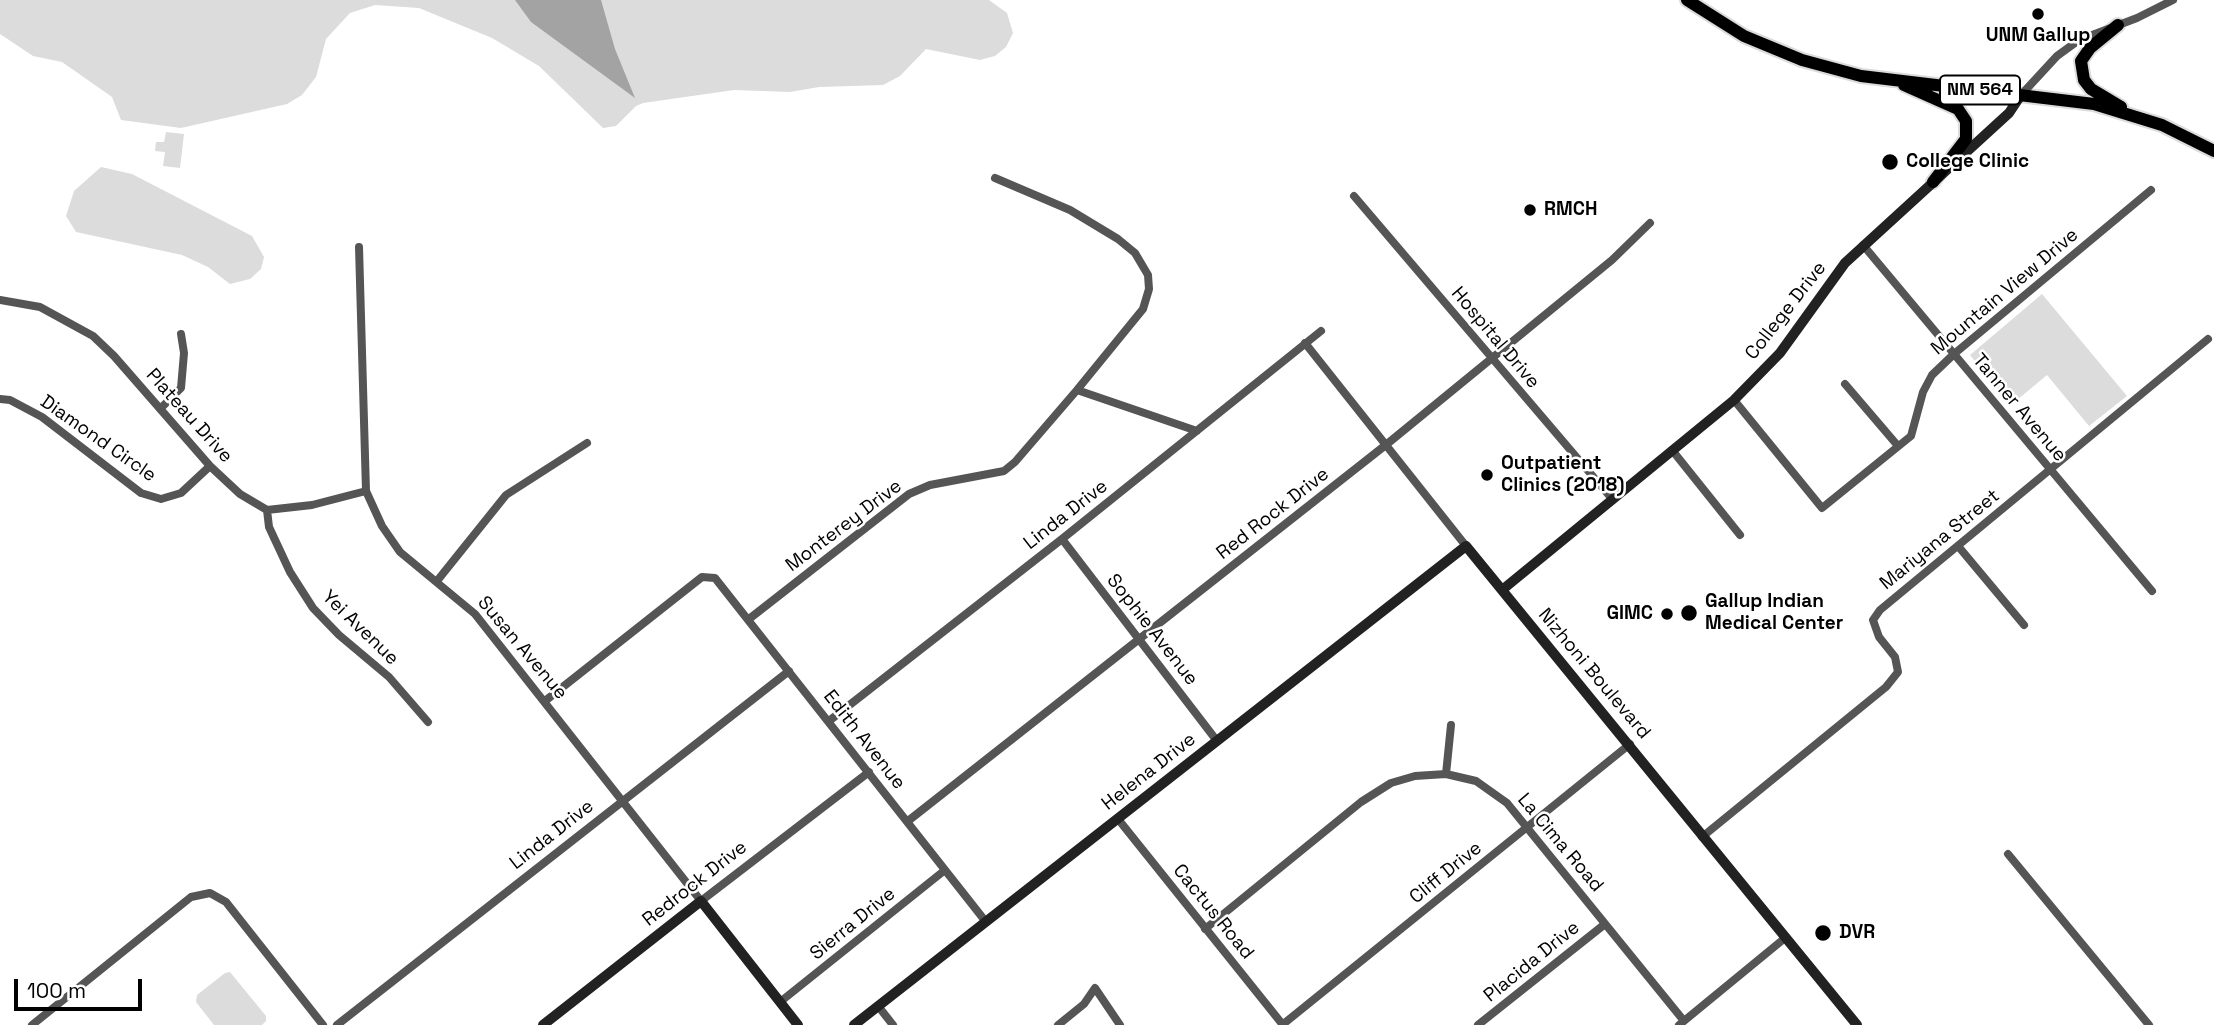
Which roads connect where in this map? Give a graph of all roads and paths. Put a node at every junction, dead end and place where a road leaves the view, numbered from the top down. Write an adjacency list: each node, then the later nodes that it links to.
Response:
1 (1687, 0): 4 (main road, NM 564)
2 (2173, 0): 3 (street)
3 (2118, 24): 5 (street); 6 (main road)
4 (1890, 80): 5 (main road, NM 564); 9 (main road)
5 (2021, 94): 6 (main road, NM 564); 9 (main road, College Drive)
6 (2133, 114): 7 (main road, NM 564)
7 (2214, 151)
8 (995, 178): 23 (street, Monterey Drive)
9 (1933, 182): 13 (main road, College Drive)
10 (2151, 190): 20 (street, Mountain View Drive)
11 (1354, 196): 21 (street, Hospital Drive)
12 (1650, 223): 21 (street, Red Rock Drive)
13 (1863, 245): 20 (street, Tanner Avenue); 25 (main road, College Drive)
14 (359, 247): 34 (street, Susan Avenue)
15 (0, 300): 26 (street, Plateau Drive)
16 (1321, 331): 19 (street, Linda Drive)
17 (181, 334): 26 (street)
18 (2208, 339): 33 (street, Mariyana Street)
19 (1305, 343): 27 (street, Linda Drive); 29 (street, Nizhoni Boulevard)
20 (1954, 354): 30 (street, Mountain View Drive); 33 (street, Tanner Avenue)
21 (1491, 358): 29 (street, Red Rock Drive); 35 (street, Hospital Drive)
22 (1845, 384): 30 (street)
23 (1077, 390): 27 (street); 44 (street, Monterey Drive)
24 (0, 399): 32 (street, Diamond Circle)
25 (1734, 400): 30 (street, Mountain View Drive); 31 (main road, College Drive)
26 (160, 409): 32 (street, Plateau Drive)
27 (1197, 431): 38 (street, Linda Drive)
28 (587, 443): 41 (street)
29 (1387, 444): 39 (street, Nizhoni Boulevard); 46 (street, Red Rock Drive)
30 (1898, 446)
31 (1672, 450): 35 (main road, College Drive); 37 (street)
32 (210, 466): 36 (street, Plateau Drive)
33 (2050, 470): 40 (street, Mariyana Street); 43 (street, Tanner Avenue)
34 (366, 491): 36 (street); 41 (street, Susan Avenue)
35 (1613, 500): 42 (main road, College Drive)
36 (267, 510): 50 (street, Yei Avenue)
37 (1740, 535)
38 (1062, 539): 46 (street, Sophie Avenue); 49 (street, Linda Drive)
39 (1466, 546): 42 (main road, Nizhoni Boulevard); 52 (main road, Helena Drive)
40 (1958, 546): 45 (street); 60 (street, Mariyana Street)
41 (437, 581): 48 (street, Susan Avenue)
42 (1502, 590): 53 (main road, Nizhoni Boulevard)
43 (2152, 591)
44 (749, 619): 47 (street, Edith Avenue); 48 (street, Edith Avenue)
45 (2024, 625)
46 (1140, 640): 52 (street, Sophie Avenue); 58 (street, Red Rock Drive)
47 (789, 671): 49 (street, Edith Avenue); 56 (street, Linda Drive)
48 (545, 701): 56 (street, Susan Avenue)
49 (829, 721): 54 (street, Edith Avenue)
50 (428, 722)
51 (1451, 725): 55 (street)
52 (1217, 741): 57 (main road, Helena Drive)
53 (1630, 744): 59 (street, Cliff Drive); 60 (main road, Nizhoni Boulevard)
54 (869, 772): 58 (street, Edith Avenue); 63 (street, Redrock Drive)
55 (1446, 774): 59 (street, La Cima Road); 66 (street, La Cima Road)
56 (622, 800): 63 (street, Susan Avenue); 73 (street, Linda Drive)
57 (1118, 818): 64 (main road, Helena Drive); 66 (street, Cactus Road)
58 (908, 821): 62 (street, Edith Avenue)
59 (1528, 827): 65 (street, La Cima Road); 80 (street, Cliff Drive)
60 (1702, 837): 67 (main road, Nizhoni Boulevard)
61 (2008, 854): 83 (street)
62 (945, 870): 64 (street, Edith Avenue); 68 (street, Sierra Drive)
63 (701, 901): 68 (main road, Susan Avenue); 74 (main road, Redrock Drive)
64 (986, 922): 69 (main road, Helena Drive)
65 (1605, 924): 70 (street, La Cima Road); 81 (street, Placida Drive)
66 (1205, 929): 80 (street, Cactus Road)
67 (1785, 938): 70 (street); 82 (main road, Nizhoni Boulevard)
68 (780, 1002): 75 (main road, Susan Avenue)
69 (878, 1006): 76 (main road, Helena Drive); 77 (street)
70 (1682, 1023)
71 (32, 1025): 72 (street)
72 (323, 1025)
73 (337, 1025)
74 (543, 1025)
75 (799, 1025)
76 (854, 1025)
77 (893, 1025)
78 (1058, 1025): 79 (street)
79 (1120, 1025)
80 (1283, 1025)
81 (1478, 1025)
82 (1857, 1025)
83 (2149, 1025)

